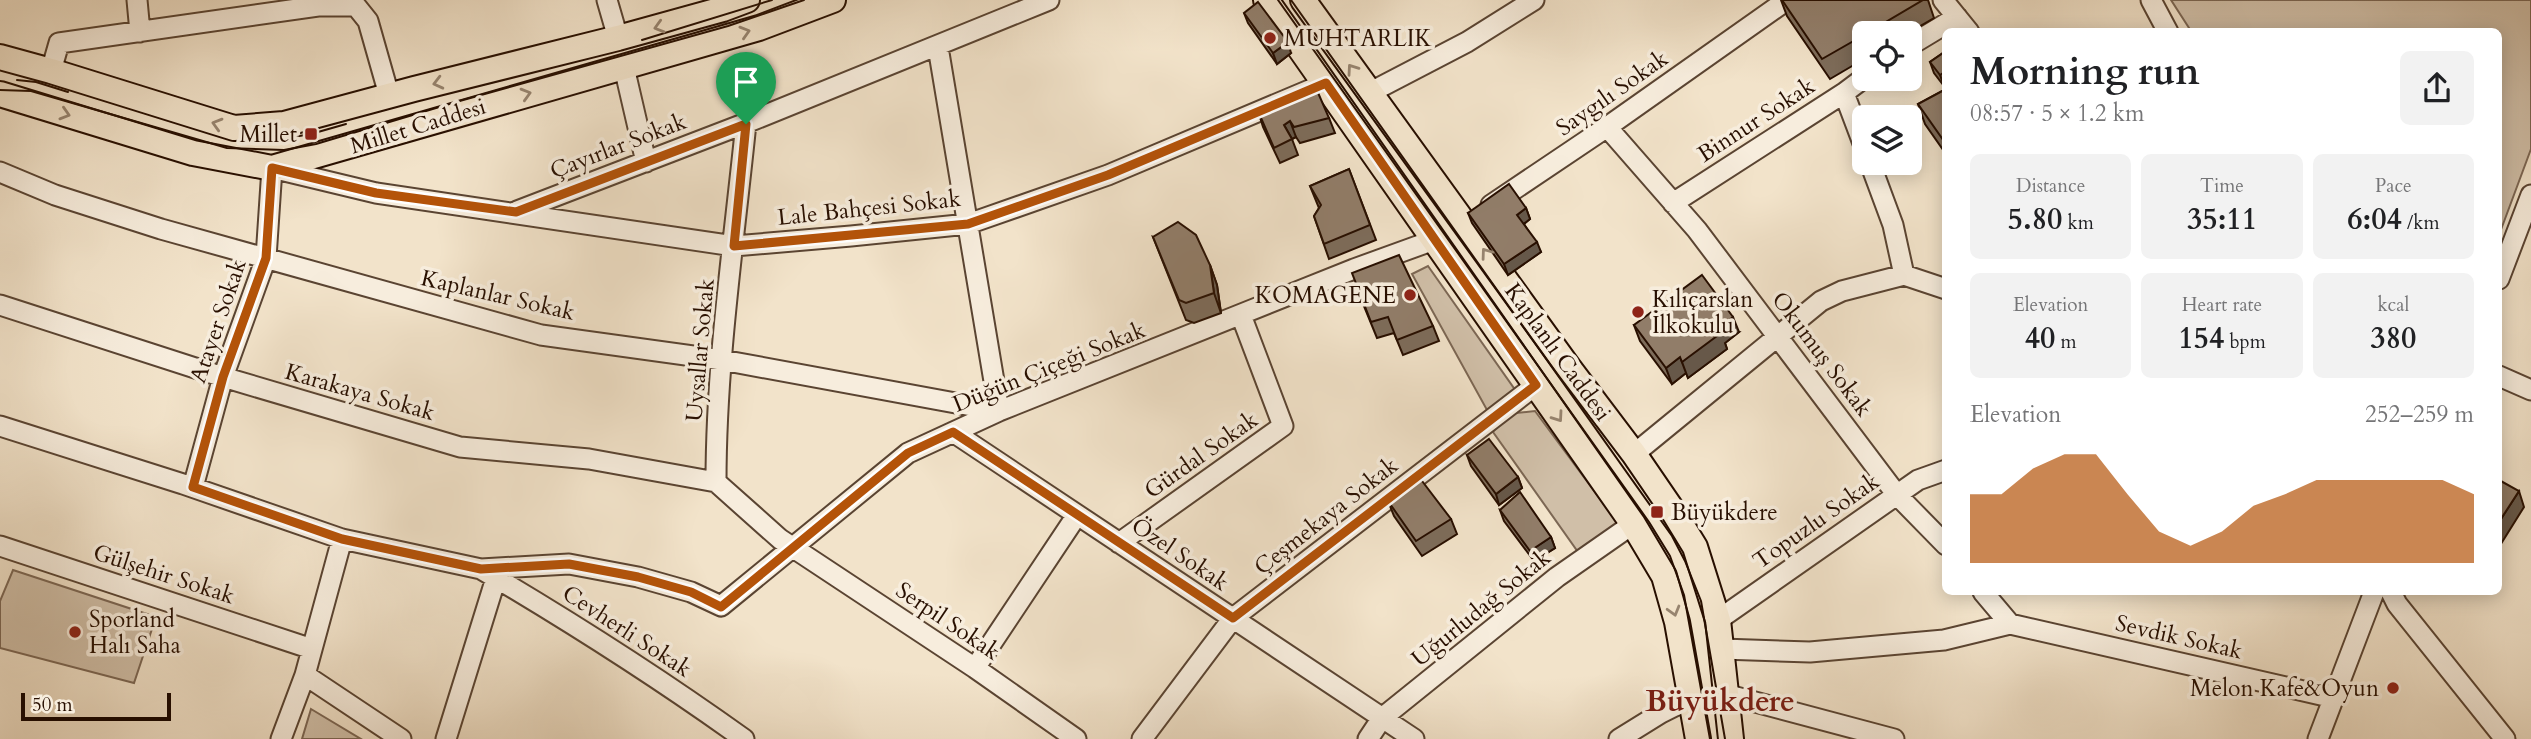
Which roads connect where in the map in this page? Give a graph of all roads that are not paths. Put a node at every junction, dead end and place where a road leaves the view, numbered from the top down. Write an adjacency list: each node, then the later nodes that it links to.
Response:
1 (137, 0): 14 (street)
2 (607, 0): 16 (street)
3 (747, 0): 16 (main road, Millet Caddesi, one-way to 16)
4 (832, 0): 20 (main road, Millet Caddesi, one-way to 4)
5 (1049, 0): 18 (street, Çayırlar Sokak)
6 (1266, 0): 22 (main road, Kaplanlı Caddesi)
7 (1303, 0): 24 (main road, Kaplanlı Caddesi, one-way to 7)
8 (1534, 0): 24 (street)
9 (1787, 0): 30 (street, Saygılı Sokak)
10 (1943, 0): 12 (street)
11 (2151, 0): 13 (street)
12 (1963, 24)
13 (2166, 28)
14 (140, 32): 21 (street); 27 (street)
15 (1942, 33): 17 (street)
16 (618, 38): 27 (main road, Millet Caddesi, one-way to 27)
17 (1922, 41)
18 (938, 47): 29 (street, Çayırlar Sokak); 39 (street)
19 (0, 57): 21 (main road, Millet Caddesi)
20 (624, 67): 31 (street); 32 (main road, Millet Caddesi, one-way to 20)
21 (51, 71): 27 (main road, Millet Caddesi, one-way to 21)
22 (1326, 83): 39 (street, Lale Bahçesi Sokak); 40 (main road, Kaplanlı Caddesi)
23 (1852, 87): 25 (street, Binnur Sokak)
24 (1369, 93): 38 (main road, Kaplanlı Caddesi)
25 (1844, 93): 28 (street); 36 (street, Binnur Sokak)
26 (0, 94): 32 (main road, Millet Caddesi, one-way to 32)
27 (389, 95)
28 (1852, 114)
29 (746, 124): 31 (street, Çayırlar Sokak); 41 (street, Uysallar Sokak)
30 (1607, 127): 36 (street, Okumuş Sokak); 38 (street, Saygılı Sokak)
31 (646, 162): 37 (street, Çayırlar Sokak)
32 (272, 168): 37 (street, Lale Bahçesi Sokak); 42 (street, Atayer Sokak)
33 (0, 172): 42 (street, Kaplanlar Sokak)
34 (1874, 175): 44 (street)
35 (2531, 195): 43 (street)
36 (1673, 203): 48 (street, Okumuş Sokak)
37 (516, 212): 41 (street, Lale Bahçesi Sokak)
38 (1464, 223): 57 (main road, Kaplanlı Caddesi, one-way to 38)
39 (968, 224): 41 (street, Lale Bahçesi Sokak); 54 (street)
40 (1434, 240): 47 (street, Düğün Çiçeği Sokak); 52 (main road, Kaplanlı Caddesi)
41 (734, 246): 49 (street, Uysallar Sokak)
42 (266, 258): 49 (street, Kaplanlar Sokak); 50 (street, Atayer Sokak)
43 (2502, 271)
44 (1904, 275): 45 (street); 48 (street)
45 (1942, 288)
46 (0, 305): 50 (street, Karakaya Sokak)
47 (1241, 316): 54 (street, Düğün Çiçeği Sokak); 66 (street, Gürdal Sokak)
48 (1778, 335): 57 (street); 61 (street, Okumuş Sokak)
49 (722, 360): 54 (street, Kaplanlar Sokak); 59 (street, Uysallar Sokak)
50 (223, 377): 59 (street, Karakaya Sokak); 60 (street, Atayer Sokak)
51 (2502, 377): 53 (street)
52 (1536, 385): 63 (main road, Kaplanlı Caddesi, one-way to 63); 73 (street, Çeşmekaya Sokak)
53 (2531, 390)
54 (999, 411): 56 (street, Düğün Çiçeği Sokak)
55 (0, 426): 60 (street)
56 (953, 432): 62 (street, Özel Sokak); 68 (street, Düğün Çiçeği Sokak)
57 (1634, 454): 74 (main road, Kaplanlı Caddesi)
58 (1942, 471): 61 (street, Topuzlu Sokak)
59 (716, 482): 68 (street)
60 (193, 487): 64 (street)
61 (1897, 495): 65 (street, Okumuş Sokak); 74 (street, Topuzlu Sokak)
62 (1077, 514): 66 (street, Özel Sokak); 78 (street)
63 (1633, 524): 81 (main road, Kaplanlı Caddesi, one-way to 81); 83 (street, Uğurludağ Sokak)
64 (342, 539): 69 (street); 76 (street)
65 (1942, 541)
66 (1119, 543): 73 (street, Özel Sokak)
67 (0, 546): 76 (street, Gülşehir Sokak)
68 (791, 547): 69 (street, Düğün Çiçeği Sokak); 78 (street, Serpil Sokak)
69 (488, 573): 86 (street); 87 (street, Cevherli Sokak)
70 (1985, 595): 75 (street)
71 (2373, 595): 82 (street)
72 (2392, 595): 97 (street)
73 (1233, 618): 83 (street, Özel Sokak); 89 (street, Çeşmekaya Sokak)
74 (1718, 620): 77 (main road, Kaplanlı Caddesi)
75 (2010, 625): 77 (street, Sevdik Sokak); 82 (street, Sevdik Sokak)
76 (312, 649): 79 (street)
77 (1722, 649): 80 (main road, Kaplanlı Caddesi)
78 (975, 668): 88 (street, Serpil Sokak)
79 (305, 675): 84 (street); 85 (street)
80 (1725, 694): 94 (main road, Kaplanlı Caddesi); 95 (street)
81 (1691, 698): 92 (street); 93 (main road, Kaplanlı Caddesi)
82 (2334, 698): 96 (street)
83 (1382, 718): 90 (street, Uğurludağ Sokak); 91 (street, Özel Sokak)
84 (281, 739)
85 (401, 739)
86 (446, 739)
87 (744, 739)
88 (1076, 739)
89 (1142, 739)
90 (1368, 739)
91 (1414, 739)
92 (1619, 739)
93 (1698, 739)
94 (1731, 739)
95 (1894, 739)
96 (2318, 739)
97 (2505, 739)

